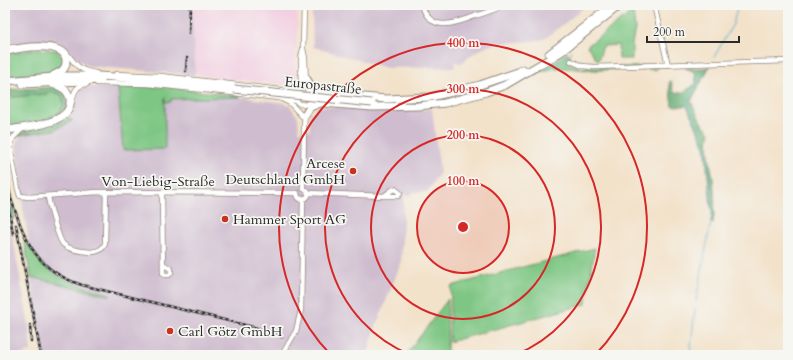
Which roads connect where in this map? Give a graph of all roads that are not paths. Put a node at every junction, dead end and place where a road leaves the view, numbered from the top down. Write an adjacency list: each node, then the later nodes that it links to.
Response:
1 (304, 5): 15 (street)
2 (422, 5): 3 (street)
3 (504, 5)
4 (612, 5): 13 (highway)
5 (620, 5): 13 (highway)
6 (654, 5): 11 (street)
7 (5, 48): 12 (street, Europastraße)
8 (5, 52): 16 (highway)
9 (571, 61): 11 (street)
10 (788, 61): 11 (street)
11 (668, 65)
12 (103, 74): 14 (highway); 19 (street, Europastraße)
13 (519, 75): 14 (highway, Europastraße, bridge); 22 (highway); 26 (highway)
14 (76, 78): 16 (highway, Europastraße); 18 (highway)
15 (304, 78): 19 (street); 20 (street); 21 (street); 22 (highway)
16 (48, 80): 17 (highway, Europastraße); 30 (highway)
17 (6, 83)
18 (102, 83): 23 (street, Europastraße); 29 (street, Europastraße)
19 (280, 89): 20 (street, Europastraße)
20 (299, 91): 21 (street); 24 (street)
21 (308, 92): 22 (highway); 25 (street)
22 (328, 94)
23 (279, 98): 24 (street, Europastraße); 27 (street)
24 (298, 103): 25 (street); 27 (street)
25 (308, 103): 26 (highway); 27 (street)
26 (329, 103): 27 (highway)
27 (304, 116): 32 (street)
28 (5, 119): 30 (street)
29 (21, 130): 30 (street); 31 (street)
30 (7, 132): 31 (street)
31 (10, 149): 37 (street, Von-Liebig-Straße)
32 (303, 188): 35 (street); 36 (street)
33 (106, 192): 34 (street, Von-Liebig-Straße); 37 (street, Von-Liebig-Straße); 37 (street)
34 (162, 193): 35 (street, Von-Liebig-Straße); 40 (street)
35 (297, 193): 39 (street)
36 (309, 193): 38 (street); 39 (street)
37 (48, 196)
38 (384, 196)
39 (303, 200): 41 (street)
40 (163, 264)
41 (282, 355)

